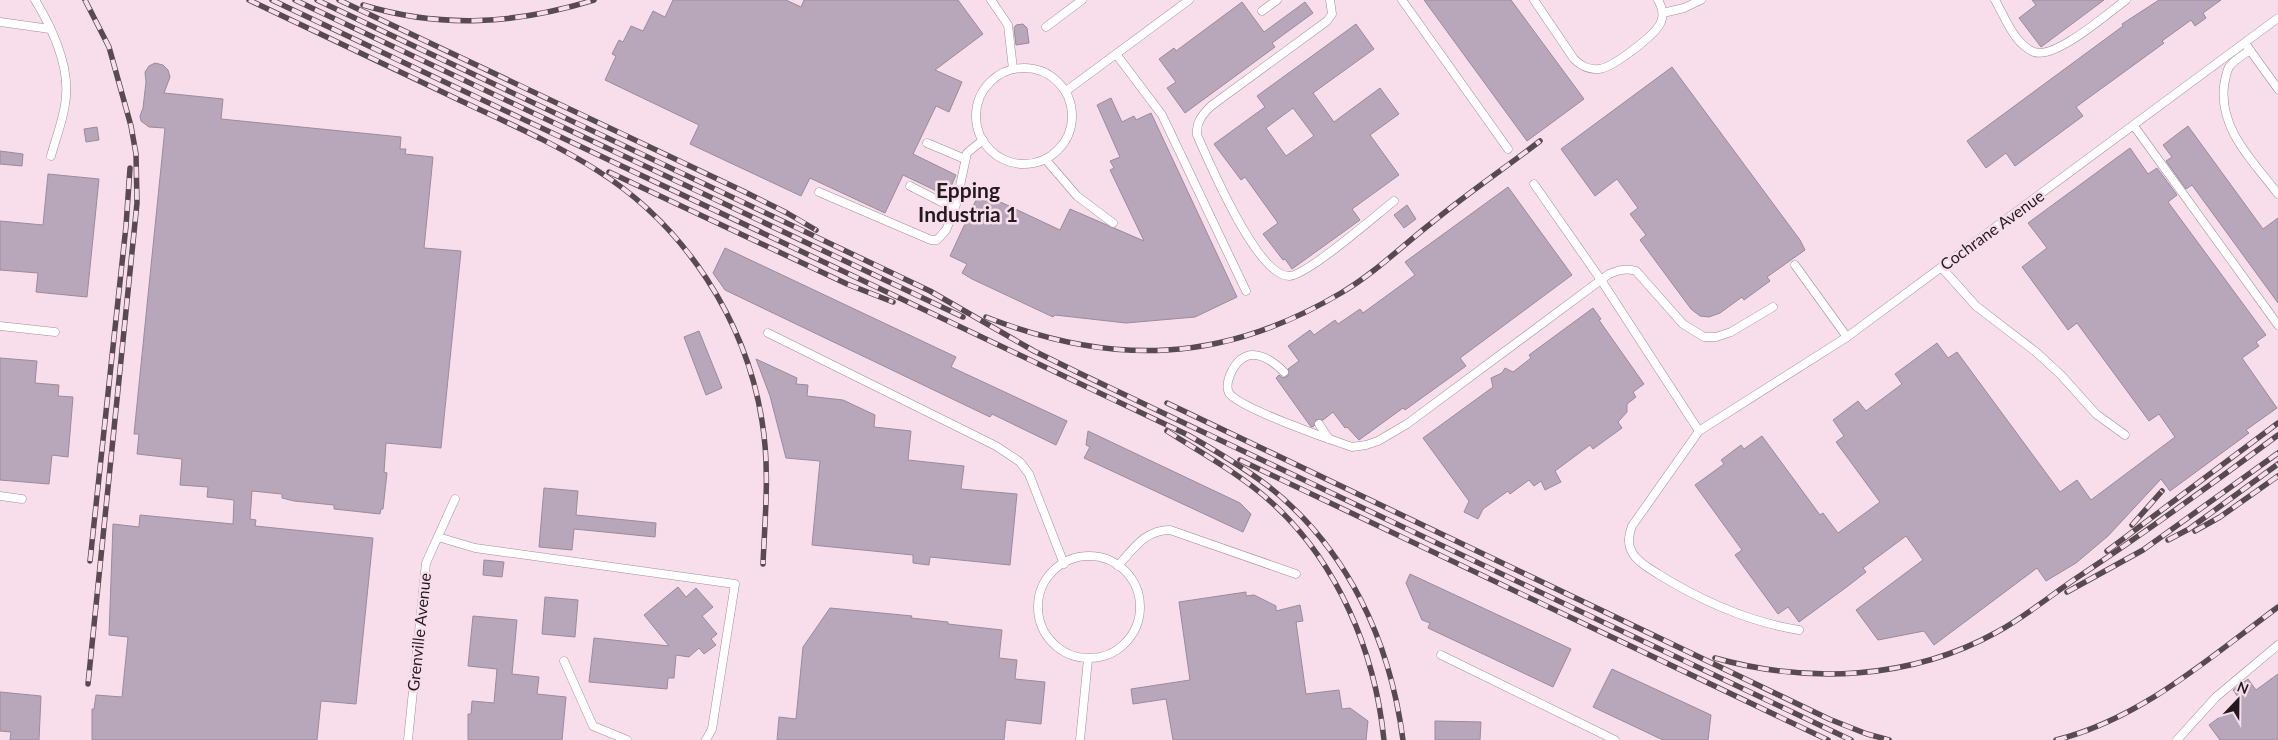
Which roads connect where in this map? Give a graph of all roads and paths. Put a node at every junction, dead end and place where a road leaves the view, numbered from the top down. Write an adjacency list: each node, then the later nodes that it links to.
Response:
1 (35, 0): 18 (lane)
2 (991, 0): 22 (lane)
3 (1082, 0): 17 (lane)
4 (1189, 0): 21 (lane)
5 (1277, 0): 13 (lane)
6 (1330, 0): 36 (lane)
7 (1402, 0): 28 (lane)
8 (1534, 0): 14 (lane)
9 (1658, 0): 14 (lane)
10 (1701, 0): 14 (lane)
11 (1995, 0): 12 (lane)
12 (2126, 0)
13 (1262, 11)
14 (1663, 13)
15 (2278, 19): 19 (lane, Cochrane Avenue)
16 (0, 22): 18 (lane)
17 (1046, 27)
18 (50, 29): 29 (lane)
19 (2245, 43): 20 (lane); 25 (lane, Cochrane Avenue)
20 (2250, 50): 23 (lane); 35 (lane)
21 (1116, 54): 24 (lane); 42 (lane)
22 (1013, 69): 24 (lane); 26 (lane)
23 (2278, 89)
24 (1066, 91): 31 (lane)
25 (2134, 126): 40 (lane, Cochrane Avenue); 44 (lane)
26 (983, 140): 30 (lane); 31 (lane)
27 (927, 143): 30 (lane)
28 (1508, 149)
29 (51, 156)
30 (964, 159): 37 (lane)
31 (1046, 160): 38 (lane)
32 (1534, 184): 41 (lane)
33 (910, 186): 37 (lane)
34 (819, 192): 37 (lane)
35 (2278, 194)
36 (1394, 201)
37 (955, 209)
38 (1113, 223)
39 (1795, 265): 48 (lane)
40 (1942, 268): 48 (lane, Cochrane Avenue); 52 (lane)
41 (1601, 280): 43 (lane); 51 (lane); 53 (lane)
42 (1246, 291)
43 (1773, 307)
44 (2278, 325)
45 (0, 326): 46 (lane)
46 (55, 332)
47 (768, 333): 58 (lane)
48 (1847, 337): 51 (lane, Cochrane Avenue)
49 (1284, 372): 53 (lane)
50 (1319, 424): 53 (lane)
51 (1699, 431): 61 (lane)
52 (2125, 435)
53 (1329, 439)
54 (0, 496): 55 (lane)
55 (22, 499)
56 (454, 499): 57 (lane, Grenville Avenue)
57 (438, 537): 66 (lane, Grenville Avenue); 68 (lane)
58 (1064, 564): 59 (lane); 64 (lane)
59 (1118, 566): 60 (lane); 64 (lane)
60 (1296, 574)
61 (1799, 630)
62 (2278, 645): 71 (lane)
63 (1442, 655): 70 (lane)
64 (1088, 658): 69 (lane)
65 (564, 660): 67 (lane)
66 (408, 740)
67 (627, 740)
68 (706, 740)
69 (1080, 740)
70 (1615, 740)
71 (2177, 740)

